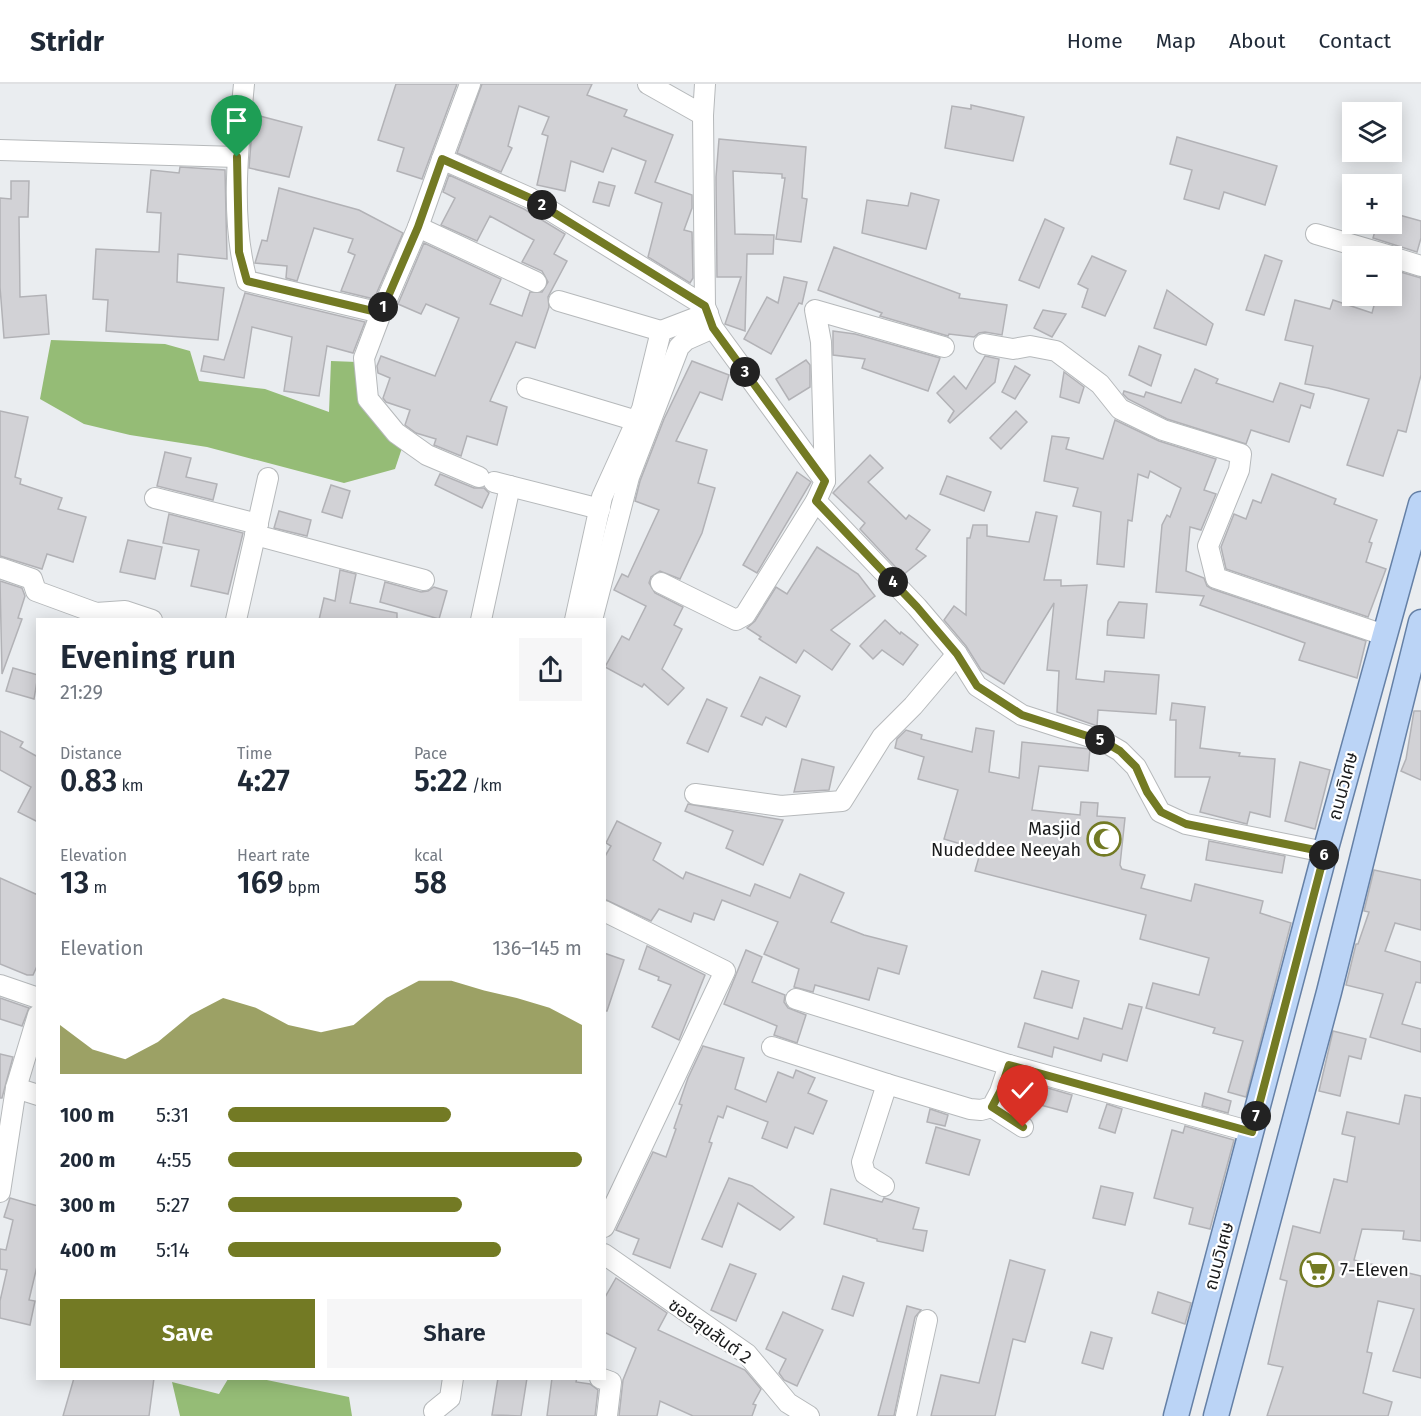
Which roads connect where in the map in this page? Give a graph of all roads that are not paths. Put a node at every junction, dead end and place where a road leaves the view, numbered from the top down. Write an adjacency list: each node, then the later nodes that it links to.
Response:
1 (244, 84): 7 (street)
2 (470, 84): 8 (street)
3 (648, 84): 5 (street)
4 (705, 84): 5 (street)
5 (703, 115): 17 (street)
6 (0, 150): 7 (street)
7 (237, 157): 16 (street)
8 (442, 159): 9 (street); 17 (street)
9 (418, 227): 14 (street); 16 (street)
10 (1316, 234): 11 (street)
11 (1355, 246)
12 (1402, 260): 13 (street)
13 (1421, 266)
14 (536, 282)
15 (559, 301): 18 (street)
16 (381, 313): 25 (street)
17 (709, 316): 18 (street); 24 (street); 38 (street)
18 (661, 331): 22 (street)
19 (984, 344): 40 (street)
20 (944, 347): 24 (street)
21 (527, 388): 22 (street)
22 (637, 421): 29 (street)
23 (268, 478): 30 (street)
24 (825, 481): 27 (street)
25 (494, 482): 29 (street); 36 (street)
26 (155, 498): 30 (street)
27 (816, 501): 33 (street); 41 (street)
28 (1421, 504): 40 (main road, ถนนวิเศษ)
29 (600, 509): 37 (street)
30 (257, 529): 32 (street); 35 (street)
31 (0, 568): 34 (street)
32 (424, 580)
33 (661, 584)
34 (146, 618)
35 (236, 618)
36 (481, 618)
37 (575, 618)
38 (593, 618)
39 (1421, 622): 69 (main road, ถนนวิเศษ)
40 (1384, 635): 43 (main road, ถนนวิเศษ)
41 (957, 654): 42 (street); 43 (street)
42 (695, 794)
43 (1325, 852): 56 (main road, ถนนวิเศษ)
44 (606, 912): 59 (street)
45 (0, 985): 46 (street)
46 (36, 997)
47 (796, 999): 50 (street)
48 (36, 1022): 52 (street)
49 (772, 1047): 51 (street)
50 (1009, 1065): 54 (street); 56 (street)
51 (887, 1084): 54 (street); 57 (street)
52 (16, 1088): 53 (street); 58 (street)
53 (36, 1094)
54 (992, 1107): 55 (street)
55 (1023, 1127)
56 (1252, 1132): 68 (main road, ถนนวิเศษ)
57 (884, 1186)
58 (0, 1192)
59 (606, 1223)
60 (606, 1255): 66 (street, ซอยสุขสันต์ 2)
61 (927, 1320): 67 (street)
62 (453, 1380): 64 (street)
63 (606, 1380): 65 (street)
64 (434, 1411)
65 (607, 1416)
66 (809, 1416)
67 (906, 1416)
68 (1176, 1416)
69 (1216, 1416)

